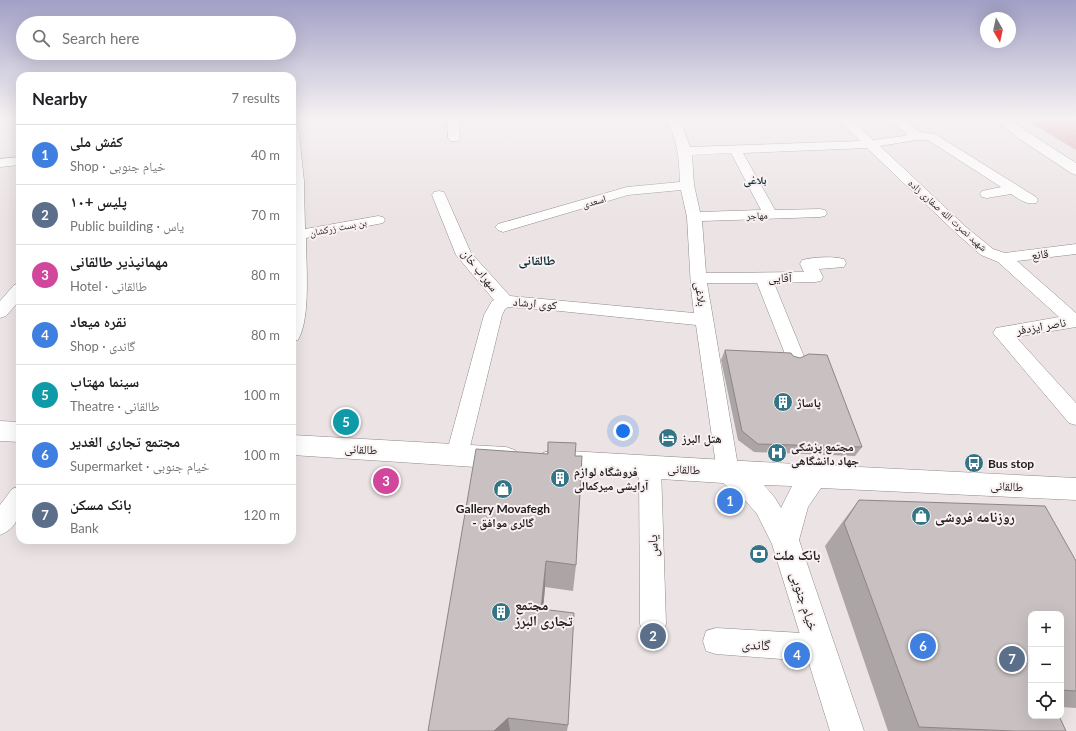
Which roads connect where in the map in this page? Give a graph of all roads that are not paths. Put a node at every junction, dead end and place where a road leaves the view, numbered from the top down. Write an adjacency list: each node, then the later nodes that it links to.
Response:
1 (685, 152): 10 (street, بلاغی)
2 (737, 152): 16 (street)
3 (879, 152): 22 (street, شهید نصرت الله صفاری زاده)
4 (955, 152): 11 (street)
5 (1050, 152): 9 (main road)
6 (16, 161): 7 (street)
7 (0, 163)
8 (296, 170): 20 (street)
9 (1076, 170)
10 (687, 185): 17 (street, بلاغی); 19 (street, اسعدی)
11 (1013, 189): 12 (street); 14 (street)
12 (987, 194)
13 (439, 195): 27 (street, سهراب خان)
14 (1031, 200)
15 (820, 213): 16 (street, مهاجر)
16 (770, 214): 17 (street, مهاجر)
17 (694, 217): 25 (street, بلاغی)
18 (378, 220): 20 (street, بن بست زرکشان)
19 (503, 227)
20 (296, 243): 29 (street)
21 (1076, 250): 22 (street, قانع)
22 (1004, 258): 32 (street, ناصر ایزدفر)
23 (838, 263): 24 (street, آقایی)
24 (763, 277): 25 (street, آقایی); 31 (street)
25 (699, 278): 30 (street, بلاغی)
26 (16, 294): 28 (street)
27 (505, 300): 30 (street, کوی ارشاد); 36 (street, کوی ارشاد)
28 (0, 312)
29 (296, 317)
30 (705, 320): 38 (street, بلاغی)
31 (796, 359)
32 (1076, 416)
33 (0, 431): 34 (main road)
34 (16, 432)
35 (296, 445): 36 (main road, طالقانی)
36 (457, 455): 37 (main road, طالقانی)
37 (650, 467): 38 (main road, طالقانی); 44 (street, یاس)
38 (728, 472): 39 (main road, طالقانی); 43 (main road, خیام جنوبی)
39 (816, 475): 40 (main road, طالقانی); 43 (main road)
40 (1076, 489)
41 (16, 502): 42 (street)
42 (0, 524)
43 (785, 540): 46 (main road, خیام جنوبی)
44 (653, 624)
45 (716, 642): 46 (street, گاندی)
46 (820, 648): 47 (main road, خیام جنوبی)
47 (847, 731)

